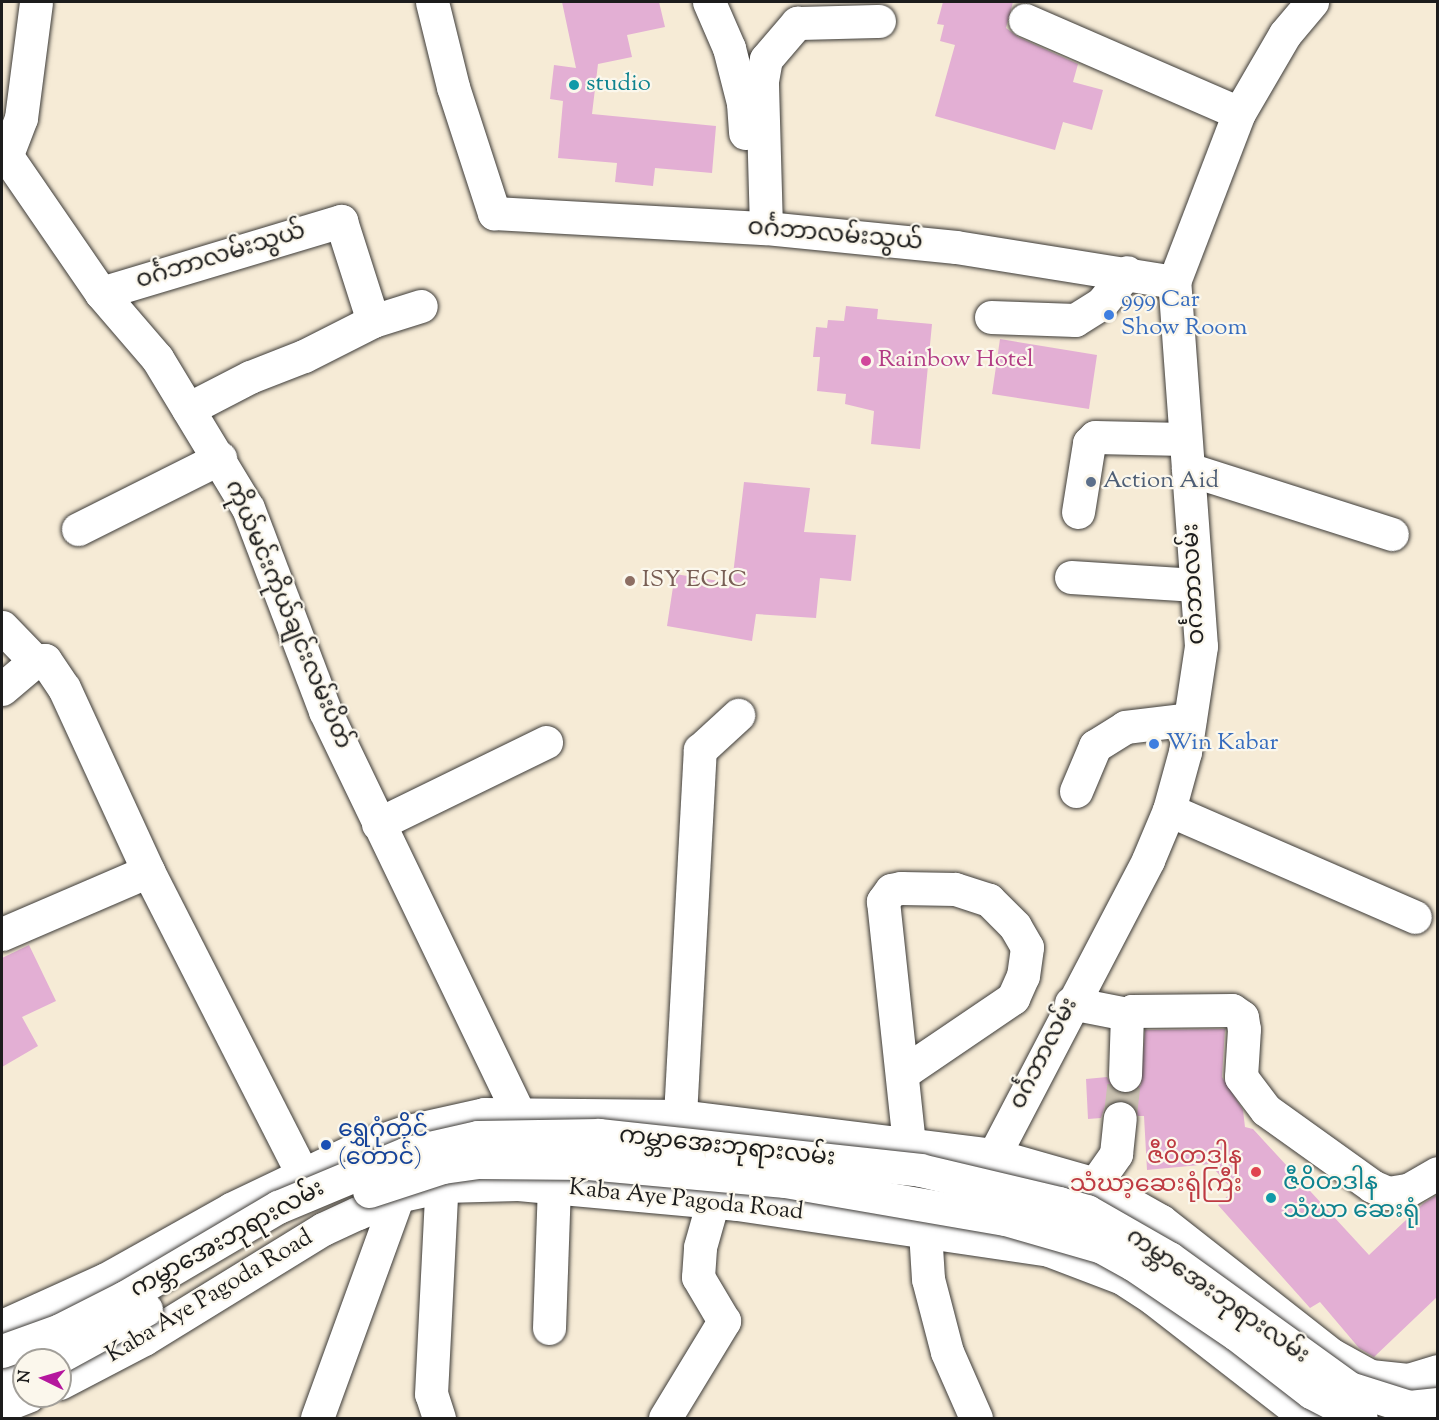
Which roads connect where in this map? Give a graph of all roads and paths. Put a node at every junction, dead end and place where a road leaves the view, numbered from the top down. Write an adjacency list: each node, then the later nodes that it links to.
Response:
1 (432, 2): 9 (street, ဝင်္ဂဘာလမ်းသွယ်)
2 (709, 2): 9 (street)
3 (1312, 2): 7 (street, ဝင်္ဂဘာလမ်း)
4 (36, 3): 8 (street)
5 (1024, 20): 7 (street)
6 (879, 21): 9 (street)
7 (1239, 112): 11 (street, ဝင်္ဂဘာလမ်း)
8 (4, 153): 12 (street, ကိုယ်မင်းကိုယ်ချင်းလမ်းပိတ်)
9 (754, 228): 10 (street, ဝင်္ဂဘာလမ်းသွယ်)
10 (1127, 272): 11 (street, ဝင်္ဂဘာလမ်းသွယ်); 14 (street)
11 (1174, 282): 17 (street, ဝင်္ဂဘာလမ်း)
12 (101, 293): 15 (street, ဝင်္ဂဘာလမ်းသွယ်); 16 (street, ကိုယ်မင်းကိုယ်ချင်းလမ်းပိတ်)
13 (421, 306): 15 (street)
14 (991, 317)
15 (373, 321): 16 (street)
16 (188, 409): 18 (street, ကိုယ်မင်းကိုယ်ချင်းလမ်းပိတ်)
17 (1186, 454): 19 (street); 21 (street); 23 (street, ဝင်္ဂဘာလမ်း)
18 (220, 458): 20 (street); 32 (street, ကိုယ်မင်းကိုယ်ချင်းလမ်းပိတ်)
19 (1078, 512)
20 (78, 529)
21 (1392, 534)
22 (1071, 577): 23 (street)
23 (1197, 585): 28 (street, ဝင်္ဂဘာလမ်း)
24 (2, 627): 25 (street)
25 (35, 661): 26 (street); 33 (street)
26 (2, 689)
27 (738, 715): 41 (street)
28 (1190, 719): 30 (street); 31 (street, ဝင်္ဂဘာလမ်း)
29 (546, 742): 32 (street)
30 (1076, 791)
31 (1169, 810): 34 (street); 36 (street, ဝင်္ဂဘာလမ်း)
32 (378, 824): 40 (street, ကိုယ်မင်းကိုယ်ချင်းလမ်းပိတ်)
33 (148, 871): 35 (street); 47 (street)
34 (1415, 917)
35 (2, 934)
36 (1071, 1003): 37 (street); 45 (street, ဝင်္ဂဘာလမ်း)
37 (1127, 1014): 39 (street); 46 (street)
38 (904, 1072): 38 (street); 44 (street)
39 (1125, 1075)
40 (518, 1112): 41 (street); 43 (street)
41 (680, 1116): 44 (street)
42 (1120, 1118): 48 (street)
43 (442, 1123): 47 (street); 49 (street)
44 (909, 1144): 45 (street)
45 (994, 1155): 48 (street)
46 (1437, 1173)
47 (303, 1175): 53 (street); 55 (street)
48 (1095, 1184): 59 (street)
49 (444, 1186): 50 (street, Kaba Aye Pagoda Road); 51 (street, Kaba Aye Pagoda Road); 64 (street)
50 (554, 1187): 52 (street, Kaba Aye Pagoda Road); 56 (street)
51 (398, 1196): 53 (street, Kaba Aye Pagoda Road); 63 (street)
52 (713, 1201): 54 (street, Kaba Aye Pagoda Road); 65 (street)
53 (323, 1229): 60 (street, Kaba Aye Pagoda Road)
54 (925, 1231): 62 (street, Kaba Aye Pagoda Road); 66 (street)
55 (2, 1326)
56 (549, 1328)
57 (72, 1349): 68 (street, ကမ္ဘာအေးဘုရားလမ်း, bridge)
58 (2, 1350): 61 (street, ကမ္ဘာအေးဘုရားလမ်း, bridge)
59 (1437, 1371)
60 (72, 1377)
61 (1437, 1404)
62 (1285, 1409): 67 (street, Kaba Aye Pagoda Road)
63 (317, 1419)
64 (439, 1419)
65 (665, 1419)
66 (976, 1419)
67 (1307, 1419)
68 (1361, 1419)

